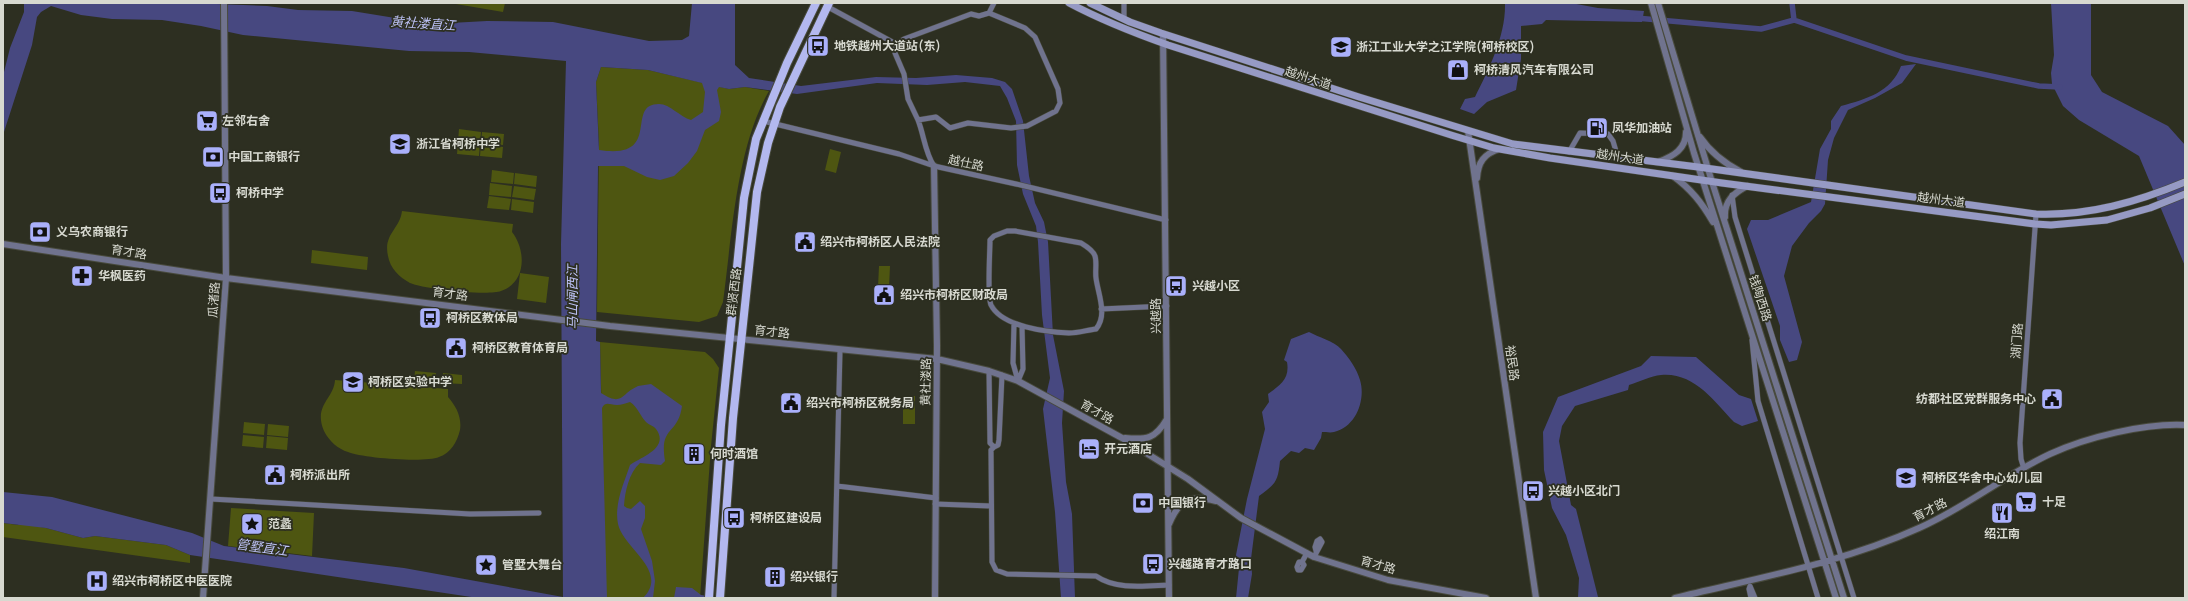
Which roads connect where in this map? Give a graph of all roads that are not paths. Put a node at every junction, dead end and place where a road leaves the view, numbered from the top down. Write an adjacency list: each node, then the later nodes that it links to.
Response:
1 (224, 3): 44 (street, 瓜渚路)
2 (816, 3): 16 (main road, 群贤西路)
3 (994, 3): 10 (street)
4 (1070, 3): 14 (main road, 越州大道)
5 (1090, 3): 11 (main road, 越州大道)
6 (1124, 3): 11 (street)
7 (1650, 3): 18 (street, 钱陶西路)
8 (1658, 3): 20 (street, 钱陶西路)
9 (828, 5): 13 (street); 17 (main road, 群贤西路)
10 (990, 13): 13 (street); 15 (street)
11 (1124, 19): 12 (main road, 越州大道)
12 (1163, 34): 14 (street, 兴越路); 19 (main road, 越州大道)
13 (896, 44): 15 (street)
14 (1163, 44): 21 (main road, 越州大道); 39 (street, 兴越路)
15 (918, 120): 26 (street)
16 (763, 121): 17 (street, 越仕路); 50 (main road, 群贤西路)
17 (774, 124): 26 (street, 越仕路); 51 (main road, 群贤西路)
18 (1686, 126): 25 (street); 27 (street, 钱陶西路)
19 (1468, 131): 21 (street, 裕民路); 23 (main road, 越州大道)
20 (1697, 133): 28 (street, 钱陶西路); 29 (street)
21 (1468, 140): 22 (main road, 越州大道); 35 (street, 裕民路)
22 (1499, 149): 30 (main road, 越州大道); 35 (street)
23 (1569, 152): 24 (main road, 越州大道); 24 (street)
24 (1618, 158): 25 (main road, 越州大道)
25 (1658, 162): 27 (main road, 越州大道)
26 (934, 166): 39 (street, 越仕路); 53 (street, 黄社溇路)
27 (1698, 167): 28 (main road, 越州大道); 31 (street, 钱陶西路)
28 (1708, 170): 29 (main road, 越州大道); 32 (street, 钱陶西路)
29 (1748, 175): 38 (main road, 越州大道)
30 (1673, 176): 31 (main road, 越州大道); 42 (street)
31 (1703, 180): 32 (main road, 越州大道); 42 (street, 钱陶西路)
32 (1712, 182): 34 (main road, 越州大道); 41 (street, 钱陶西路)
33 (2185, 182): 38 (main road, 越州大道)
34 (1747, 186): 37 (street); 40 (main road, 越州大道)
35 (1476, 190): 85 (street, 裕民路)
36 (2185, 194): 40 (main road, 越州大道)
37 (1732, 195): 41 (street); 71 (street)
38 (2036, 214): 40 (street, 湖门路)
39 (1166, 220): 45 (street, 兴越路)
40 (2035, 224): 62 (street, 湖门路)
41 (1726, 227): 72 (street, 钱陶西路)
42 (1721, 237): 49 (street, 钱陶西路)
43 (3, 244): 44 (street, 育才路)
44 (226, 278): 50 (street, 育才路); 64 (street, 瓜渚路)
45 (1167, 306): 46 (street); 57 (street, 兴越路)
46 (1101, 309): 47 (street); 48 (street)
47 (1014, 324): 48 (street); 56 (street)
48 (1022, 326): 56 (street)
49 (1751, 331): 73 (street, 钱陶西路); 75 (street)
50 (730, 338): 51 (street, 育才路); 78 (main road, 群贤西路)
51 (741, 340): 52 (street, 育才路); 80 (main road, 群贤西路)
52 (840, 350): 53 (street, 育才路); 63 (street)
53 (937, 359): 54 (street, 育才路); 65 (street, 黄社溇路)
54 (989, 371): 55 (street, 育才路); 60 (street)
55 (1002, 375): 56 (street, 育才路); 60 (street)
56 (1018, 381): 59 (street, 育才路)
57 (1168, 418): 59 (street); 61 (street, 兴越路)
58 (2183, 424): 62 (street, 育才路)
59 (1122, 438): 61 (street, 育才路)
60 (994, 447): 67 (street)
61 (1168, 465): 66 (street, 育才路); 69 (street, 兴越路)
62 (2024, 469): 71 (street, 育才路)
63 (837, 486): 65 (street); 81 (street)
64 (211, 499): 68 (street); 79 (street, 瓜渚路)
65 (936, 501): 67 (street); 82 (street, 黄社溇路)
66 (1219, 502): 69 (street); 70 (street, 育才路)
67 (991, 506): 77 (street)
68 (539, 513)
69 (1168, 528): 77 (street, 兴越路)
70 (1307, 553): 74 (street); 84 (street, 育才路)
71 (1842, 556): 72 (street, 育才路); 92 (street)
72 (1832, 558): 73 (street, 育才路); 91 (street, 钱陶西路)
73 (1824, 561): 75 (street, 育才路); 90 (street, 钱陶西路)
74 (1302, 562)
75 (1808, 565): 76 (street, 育才路); 89 (street)
76 (1750, 583): 86 (street, 育才路); 87 (street); 88 (street)
77 (1169, 585): 83 (street, 兴越路)
78 (709, 596)
79 (203, 598)
80 (720, 598)
81 (834, 598)
82 (935, 598)
83 (1169, 598)
84 (1486, 598)
85 (1536, 598)
86 (1675, 598)
87 (1751, 598)
88 (1755, 598)
89 (1818, 598)
90 (1836, 598)
91 (1844, 598)
92 (1854, 598)

